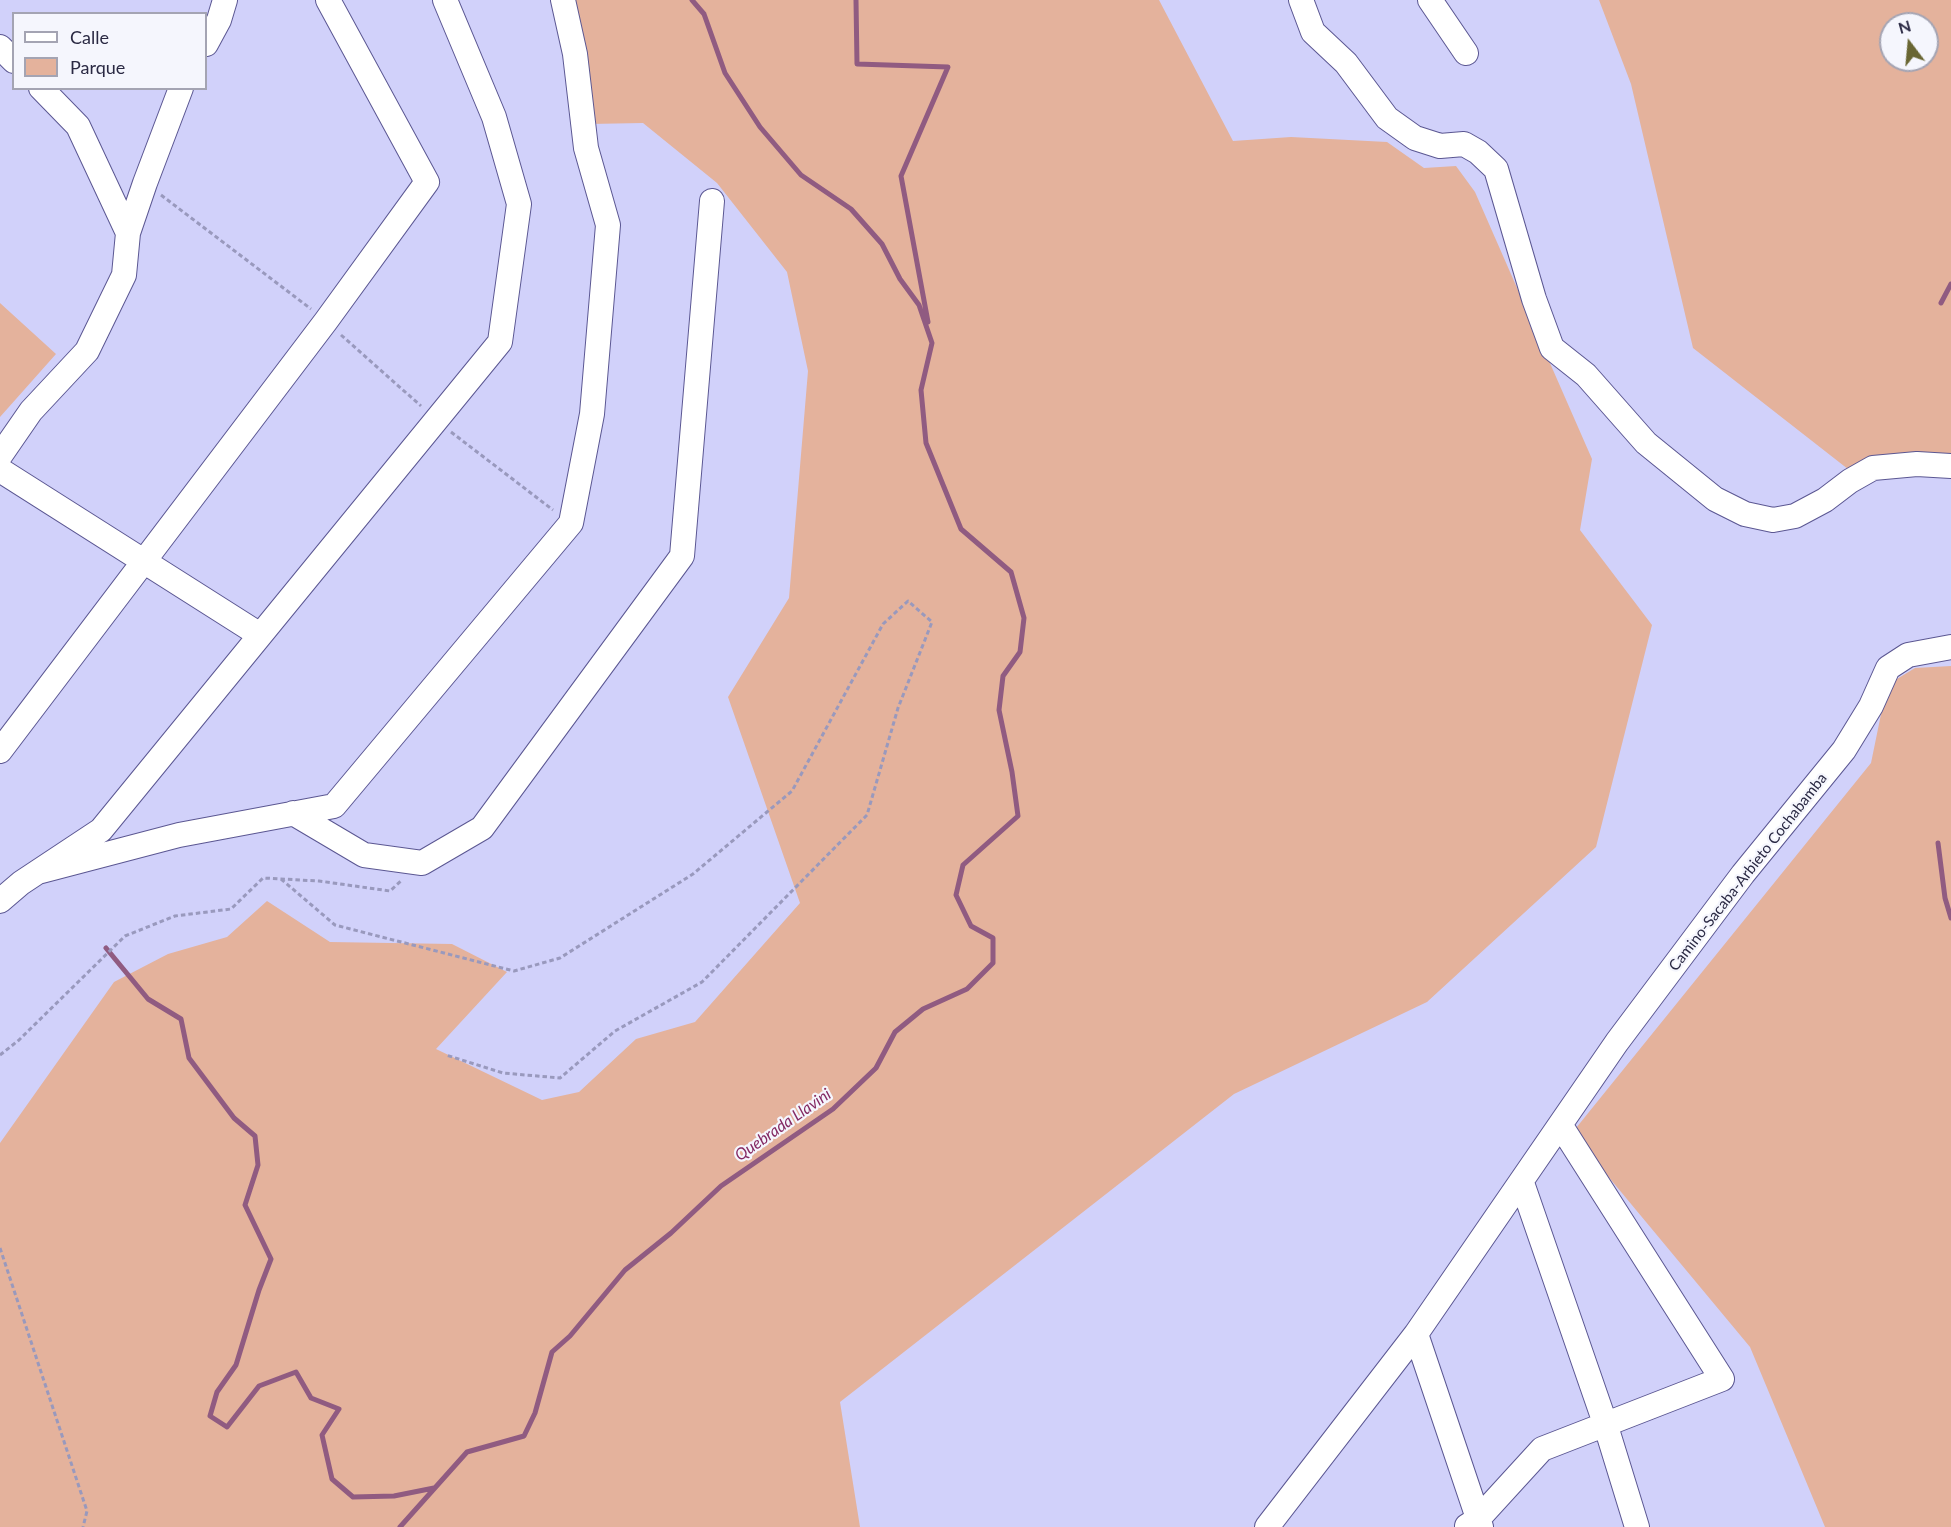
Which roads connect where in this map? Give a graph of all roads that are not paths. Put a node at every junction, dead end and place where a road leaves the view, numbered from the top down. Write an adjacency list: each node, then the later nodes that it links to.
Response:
1 (225, 0): 7 (street)
2 (328, 0): 18 (street)
3 (446, 0): 19 (street)
4 (563, 0): 22 (street)
5 (1301, 0): 16 (street)
6 (1430, 0): 9 (street)
7 (207, 42)
8 (0, 47): 10 (street)
9 (1466, 53)
10 (12, 59)
11 (43, 90): 14 (street)
12 (180, 90): 14 (street)
13 (712, 201): 22 (street)
14 (128, 233): 15 (street)
15 (0, 456)
16 (1951, 466)
17 (0, 470): 18 (street)
18 (144, 561): 19 (street); 21 (street)
19 (260, 635): 23 (street)
20 (1951, 647): 25 (street, Camino-Sacaba-Arbieto Cochabamba)
21 (0, 751)
22 (293, 813): 23 (street)
23 (38, 872): 24 (street)
24 (0, 902)
25 (1561, 1126): 26 (street, Camino-Sacaba-Arbieto Cochabamba); 28 (street)
26 (1522, 1183): 27 (street, Camino-Sacaba-Arbieto Cochabamba); 28 (street)
27 (1416, 1334): 29 (street); 30 (street, Camino-Sacaba-Arbieto Cochabamba)
28 (1605, 1423): 29 (street); 31 (street)
29 (1474, 1524)
30 (1267, 1527)
31 (1637, 1527)

